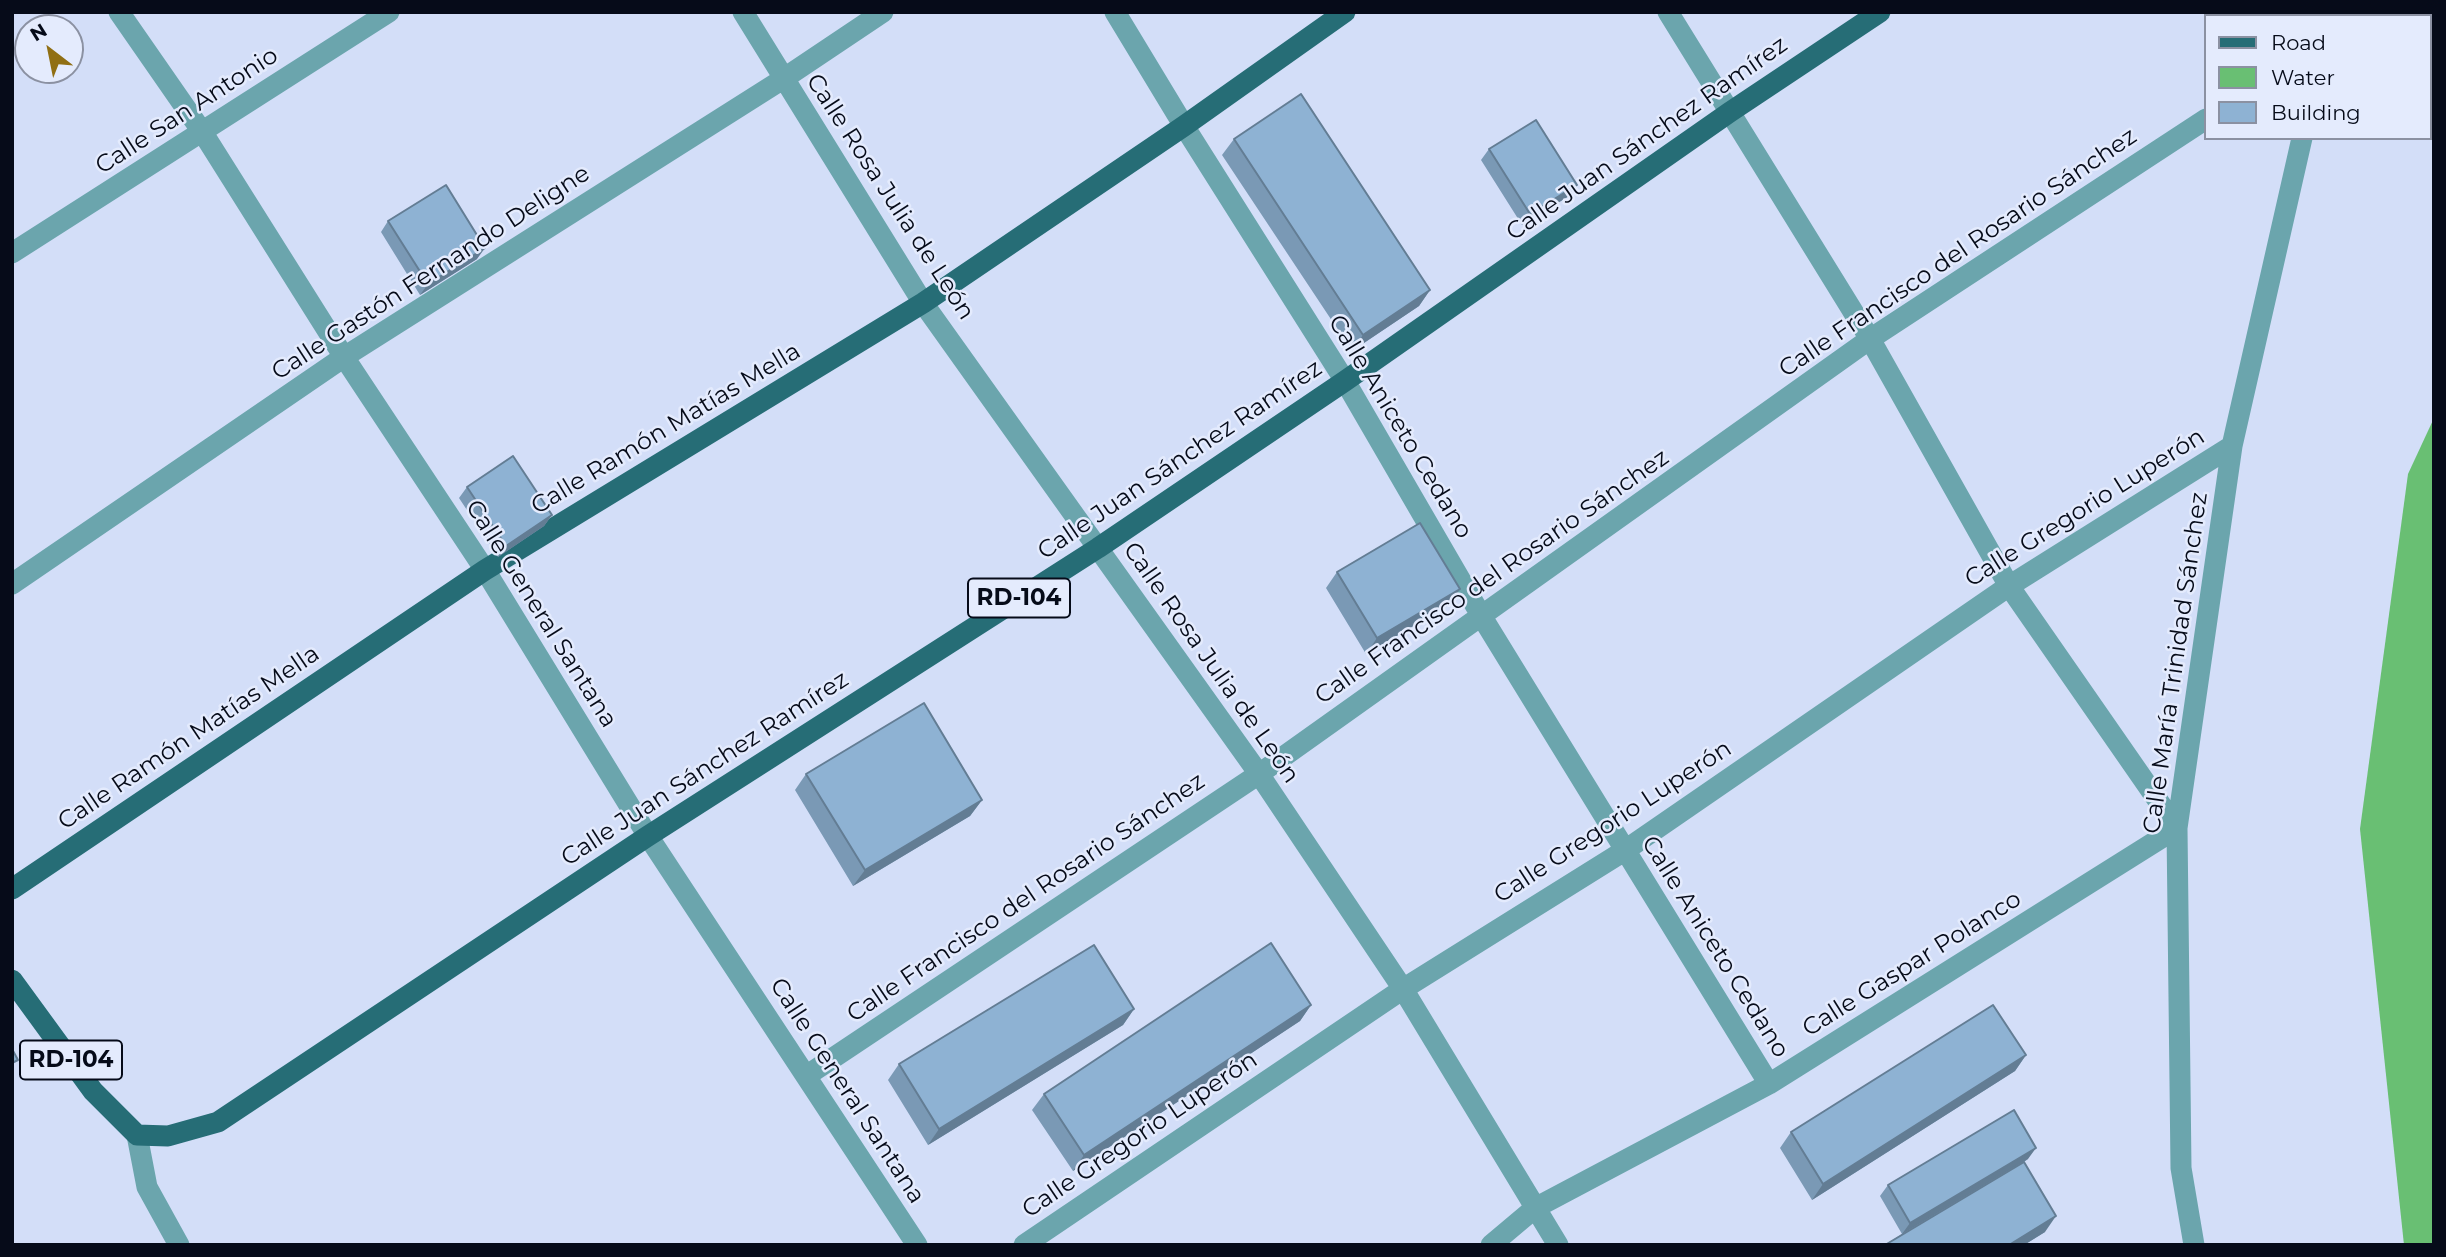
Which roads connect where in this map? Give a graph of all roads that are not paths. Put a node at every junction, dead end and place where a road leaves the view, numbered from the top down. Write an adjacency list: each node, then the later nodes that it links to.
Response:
1 (119, 12): 13 (street, Calle General Santana)
2 (390, 12): 13 (street, Calle San Antonio)
3 (743, 12): 9 (street, Calle Rosa Julia de León)
4 (883, 12): 9 (street, Calle Gastón Fernando Deligne)
5 (1115, 12): 12 (street, Calle Aniceto Cedano)
6 (1345, 12): 12 (main road, Calle Ramón Matías Mella)
7 (1668, 12): 10 (street)
8 (1880, 12): 10 (main road, Calle Juan Sánchez Ramírez / RD-104)
9 (783, 79): 16 (street, Calle Rosa Julia de León); 18 (street, Calle Gastón Fernando Deligne)
10 (1730, 112): 17 (street); 19 (main road, Calle Juan Sánchez Ramírez / RD-104)
11 (2204, 120): 17 (street, Calle Francisco del Rosario Sánchez)
12 (1184, 126): 16 (main road, Calle Ramón Matías Mella); 19 (street, Calle Aniceto Cedano)
13 (203, 133): 15 (street, Calle San Antonio); 18 (street, Calle General Santana)
14 (2302, 140): 20 (street, Calle María Trinidad Sánchez)
15 (12, 253)
16 (923, 303): 21 (street, Calle Rosa Julia de León); 22 (main road, Calle Ramón Matías Mella)
17 (1870, 339): 24 (street); 25 (street, Calle Francisco del Rosario Sánchez)
18 (344, 357): 22 (street, Calle General Santana); 23 (street, Calle Gastón Fernando Deligne)
19 (1345, 381): 21 (main road, Calle Juan Sánchez Ramírez / RD-104); 25 (street, Calle Aniceto Cedano)
20 (2232, 446): 24 (street, Calle Gregorio Luperón); 27 (street, Calle María Trinidad Sánchez)
21 (1098, 548): 26 (street, Calle Rosa Julia de León); 28 (main road, Calle Juan Sánchez Ramírez / RD-104)
22 (485, 570): 28 (street, Calle General Santana); 30 (main road, Calle Ramón Matías Mella)
23 (12, 584)
24 (2008, 586): 27 (street); 29 (street, Calle Gregorio Luperón)
25 (1482, 617): 26 (street, Calle Francisco del Rosario Sánchez); 29 (street, Calle Aniceto Cedano)
26 (1259, 774): 32 (street, Calle Rosa Julia de León); 33 (street, Calle Francisco del Rosario Sánchez)
27 (2177, 828): 34 (street, Calle Gaspar Polanco); 42 (street, Calle María Trinidad Sánchez)
28 (648, 836): 33 (street, Calle General Santana); 35 (main road, Calle Juan Sánchez Ramírez / RD-104)
29 (1624, 850): 32 (street, Calle Gregorio Luperón); 34 (street, Calle Aniceto Cedano)
30 (12, 889)
31 (12, 980): 35 (main road, RD-104)
32 (1403, 989): 36 (street, Calle Rosa Julia de León); 39 (street, Calle Gregorio Luperón)
33 (806, 1076): 38 (street, Calle General Santana)
34 (1769, 1084): 36 (street, Calle Gaspar Polanco)
35 (137, 1135): 37 (street)
36 (1535, 1208): 40 (street, Calle Gaspar Polanco); 41 (street, Calle Rosa Julia de León)
37 (179, 1245)
38 (917, 1245)
39 (1024, 1245)
40 (1491, 1245)
41 (1558, 1245)
42 (2194, 1245)

